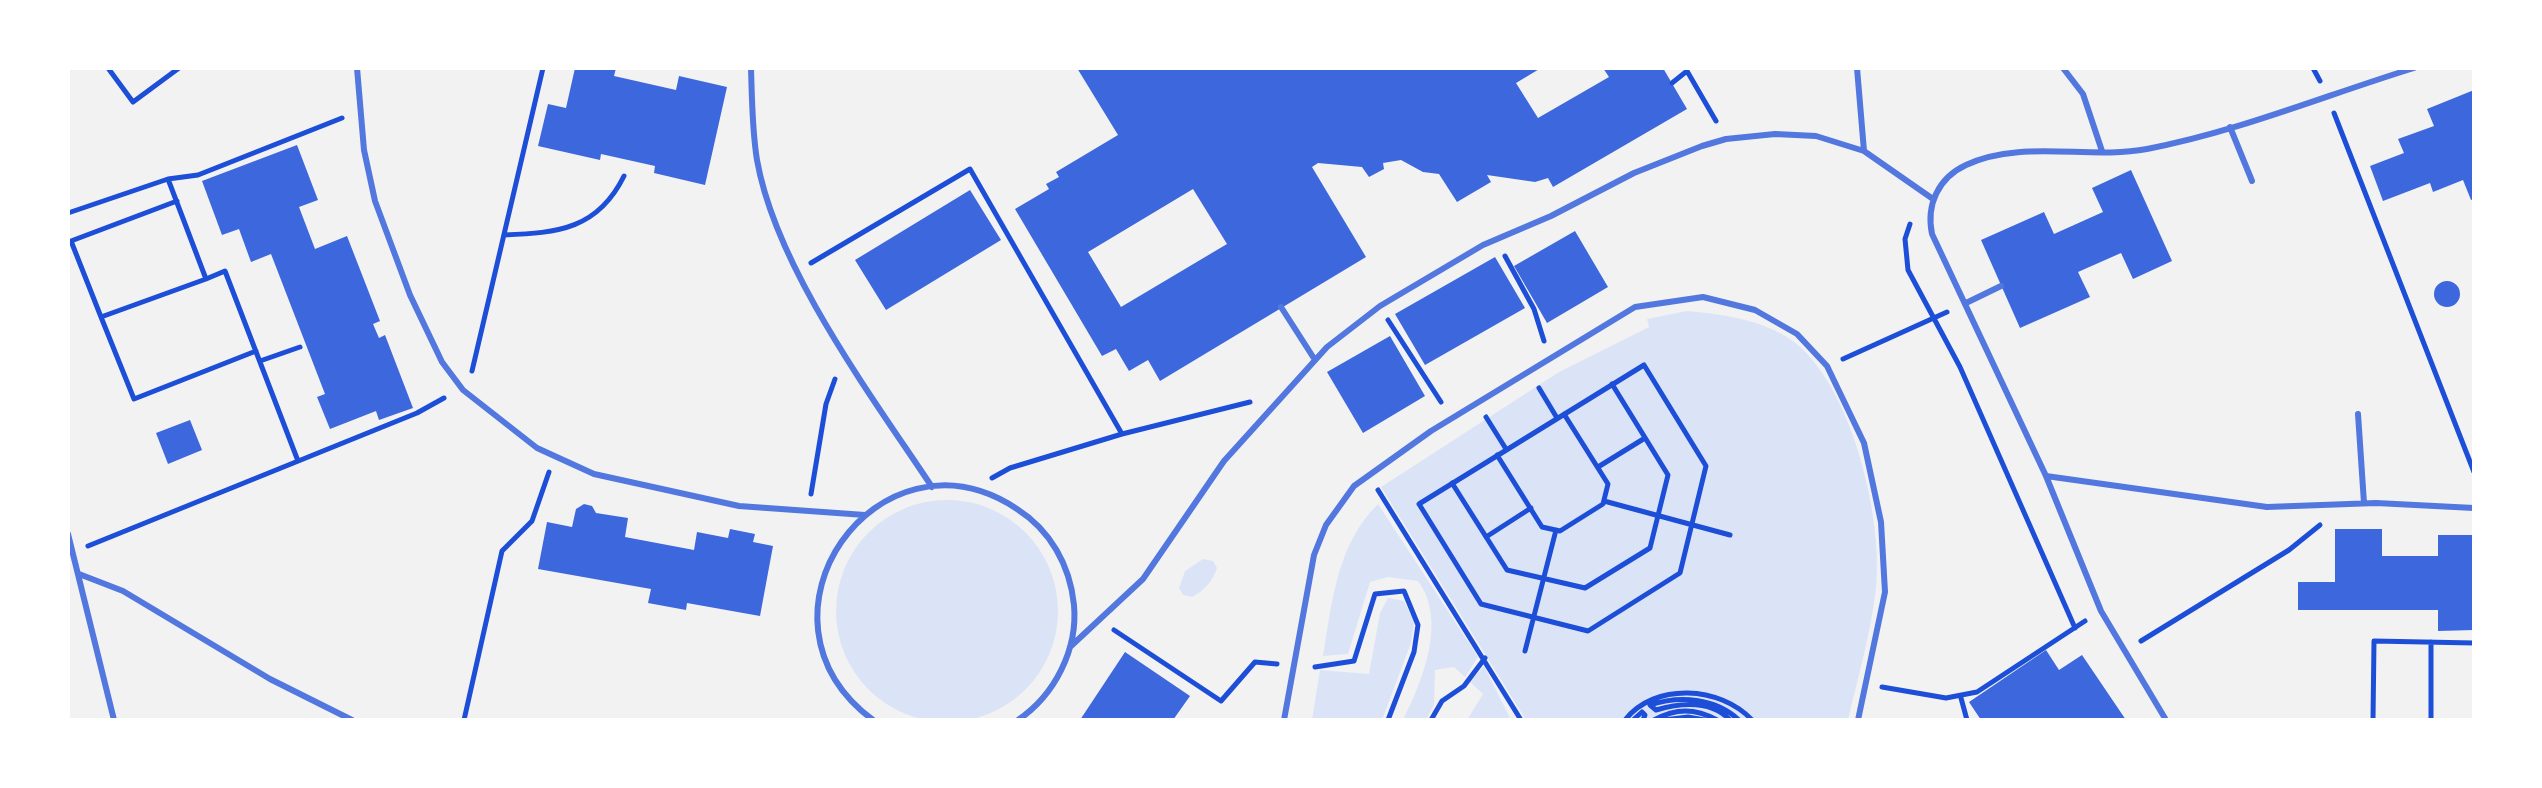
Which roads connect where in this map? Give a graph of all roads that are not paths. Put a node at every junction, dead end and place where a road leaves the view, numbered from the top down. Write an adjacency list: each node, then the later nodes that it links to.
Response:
1 (357, 68): 20 (lane)
2 (1857, 68): 7 (lane)
3 (2063, 68): 8 (lane)
4 (2414, 68): 6 (lane)
5 (748, 69): 17 (lane)
6 (2230, 127): 8 (lane); 9 (lane)
7 (1864, 151): 10 (lane); 14 (lane)
8 (2102, 151): 10 (lane)
9 (2252, 181)
10 (1933, 199): 12 (lane)
11 (2001, 286): 12 (lane)
12 (1966, 303): 16 (lane)
13 (1281, 307): 14 (lane)
14 (1315, 360): 23 (lane)
15 (2358, 414): 18 (lane)
16 (2046, 476): 18 (lane); 30 (lane)
17 (932, 487): 20 (lane); 23 (lane)
18 (2364, 503): 19 (lane)
19 (2474, 508)
20 (865, 515): 26 (lane)
21 (68, 534): 22 (lane)
22 (79, 574): 24 (lane); 25 (lane)
23 (1070, 647): 27 (lane)
24 (114, 720)
25 (352, 720)
26 (873, 720)
27 (1018, 720)
28 (1284, 720): 29 (lane)
29 (1858, 720)
30 (2166, 720)

